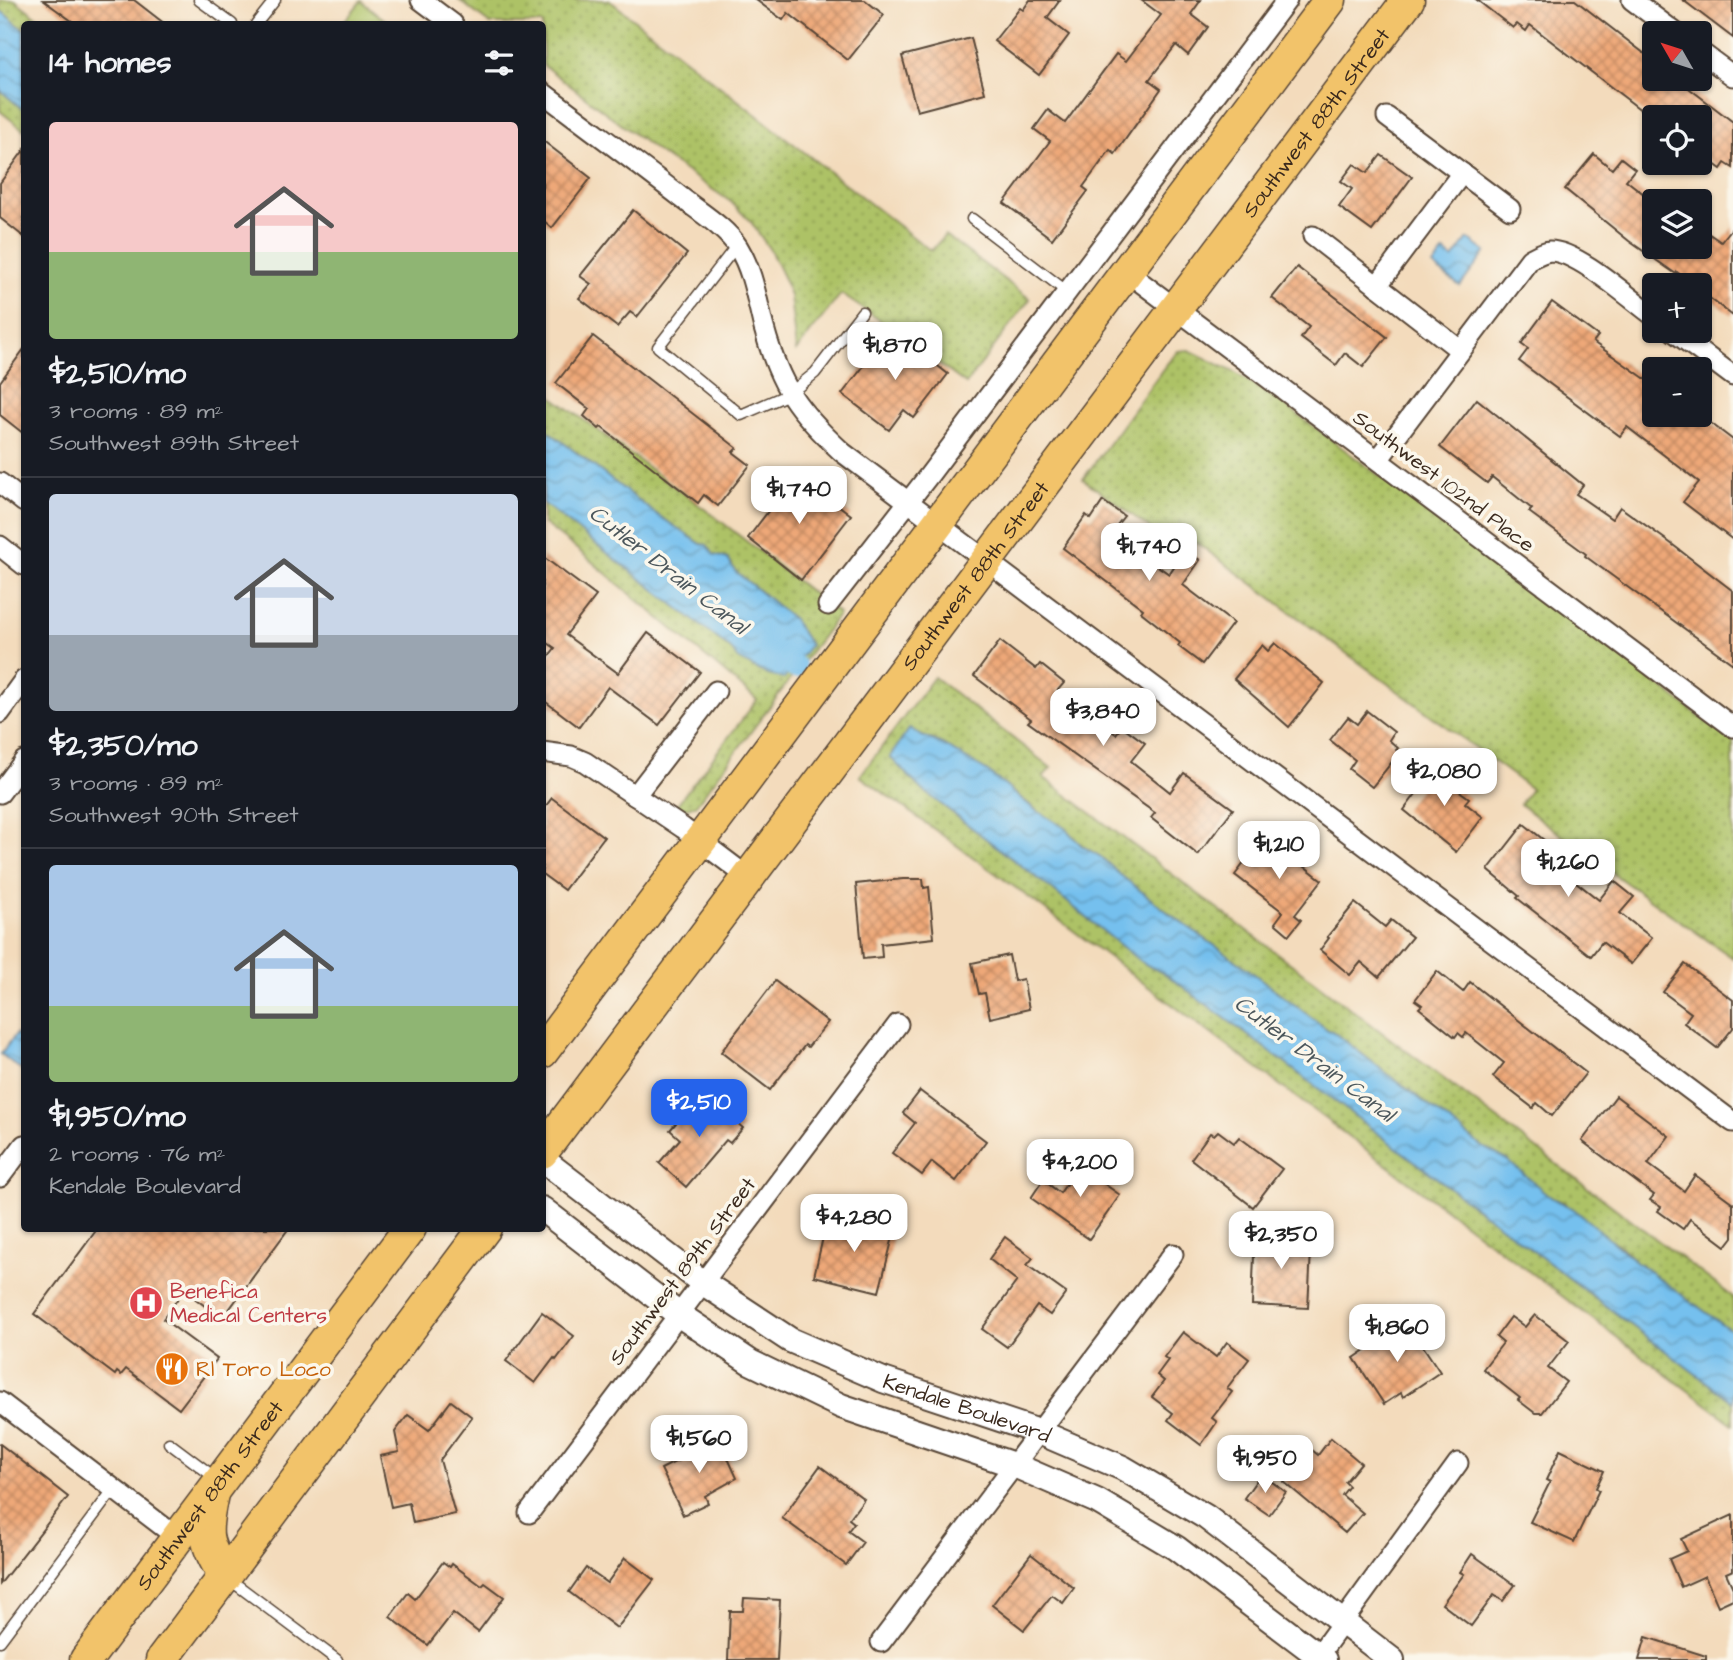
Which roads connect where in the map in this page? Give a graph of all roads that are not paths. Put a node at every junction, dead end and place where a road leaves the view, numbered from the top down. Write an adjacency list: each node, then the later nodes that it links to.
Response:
1 (199, 0): 8 (lane)
2 (275, 0): 9 (lane)
3 (421, 0): 10 (street)
4 (1287, 0): 23 (street)
5 (1329, 0): 21 (main road)
6 (1408, 0): 25 (main road, Southwest 88th Street)
7 (1632, 0): 11 (street)
8 (228, 21)
9 (258, 21)
10 (449, 21)
11 (1660, 21)
12 (1712, 61): 13 (street)
13 (1733, 76)
14 (546, 95): 20 (street)
15 (1387, 117): 16 (street)
16 (1462, 173): 17 (street); 22 (street)
17 (1510, 209)
18 (972, 219): 23 (lane)
19 (1313, 236): 22 (street)
20 (737, 245): 30 (street); 30 (lane)
21 (1127, 272): 25 (street, Southwest 102nd Place); 35 (main road)
22 (1377, 286): 28 (street)
23 (1066, 292): 34 (street)
24 (1642, 307): 28 (street)
25 (1176, 308): 31 (street, Southwest 102nd Place); 37 (main road, Southwest 88th Street)
26 (862, 312): 30 (lane)
27 (1689, 343): 29 (street)
28 (1460, 350): 31 (street)
29 (1733, 376)
30 (789, 394): 34 (street)
31 (1378, 460): 43 (street, Southwest 102nd Place)
32 (0, 483): 33 (street)
33 (21, 500)
34 (908, 503): 35 (street); 39 (street)
35 (937, 525): 37 (street); 48 (main road)
36 (0, 546): 38 (street)
37 (986, 562): 49 (main road, Southwest 88th Street); 52 (street)
38 (21, 563)
39 (828, 605)
40 (21, 684): 42 (street)
41 (716, 691): 47 (street)
42 (0, 713)
43 (1733, 727)
44 (546, 753): 47 (street)
45 (21, 765): 46 (street)
46 (0, 793)
47 (635, 796): 48 (street)
48 (701, 841): 49 (street); 51 (main road)
49 (749, 877): 53 (main road, Southwest 88th Street)
50 (898, 1024): 61 (street, Southwest 89th Street)
51 (546, 1047)
52 (1733, 1122)
53 (546, 1147)
54 (21, 1149): 56 (street)
55 (546, 1161): 61 (street, Kendale Boulevard)
56 (0, 1177)
57 (546, 1212): 62 (street, Kendale Boulevard)
58 (407, 1232): 68 (main road, Southwest 88th Street)
59 (482, 1232): 72 (main road)
60 (1173, 1254): 64 (street)
61 (702, 1282): 62 (street, Southwest 89th Street); 64 (street, Kendale Boulevard)
62 (678, 1314): 67 (street, Kendale Boulevard); 70 (street, Southwest 89th Street)
63 (0, 1402): 69 (street)
64 (1039, 1432): 67 (street); 73 (street, Kendale Boulevard)
65 (169, 1443): 68 (lane)
66 (1458, 1464): 73 (street)
67 (1014, 1465): 75 (street); 76 (street, Kendale Boulevard)
68 (216, 1487): 71 (main road, Southwest 88th Street); 72 (main road)
69 (113, 1490): 71 (street); 74 (lane)
70 (528, 1513)
71 (177, 1538): 77 (main road, Southwest 88th Street)
72 (225, 1577): 78 (main road); 79 (lane)
73 (1342, 1624): 76 (street); 80 (street, Kendale Boulevard)
74 (0, 1641)
75 (881, 1642)
76 (1319, 1658)
77 (86, 1660)
78 (162, 1660)
79 (337, 1660)
80 (1392, 1660)

